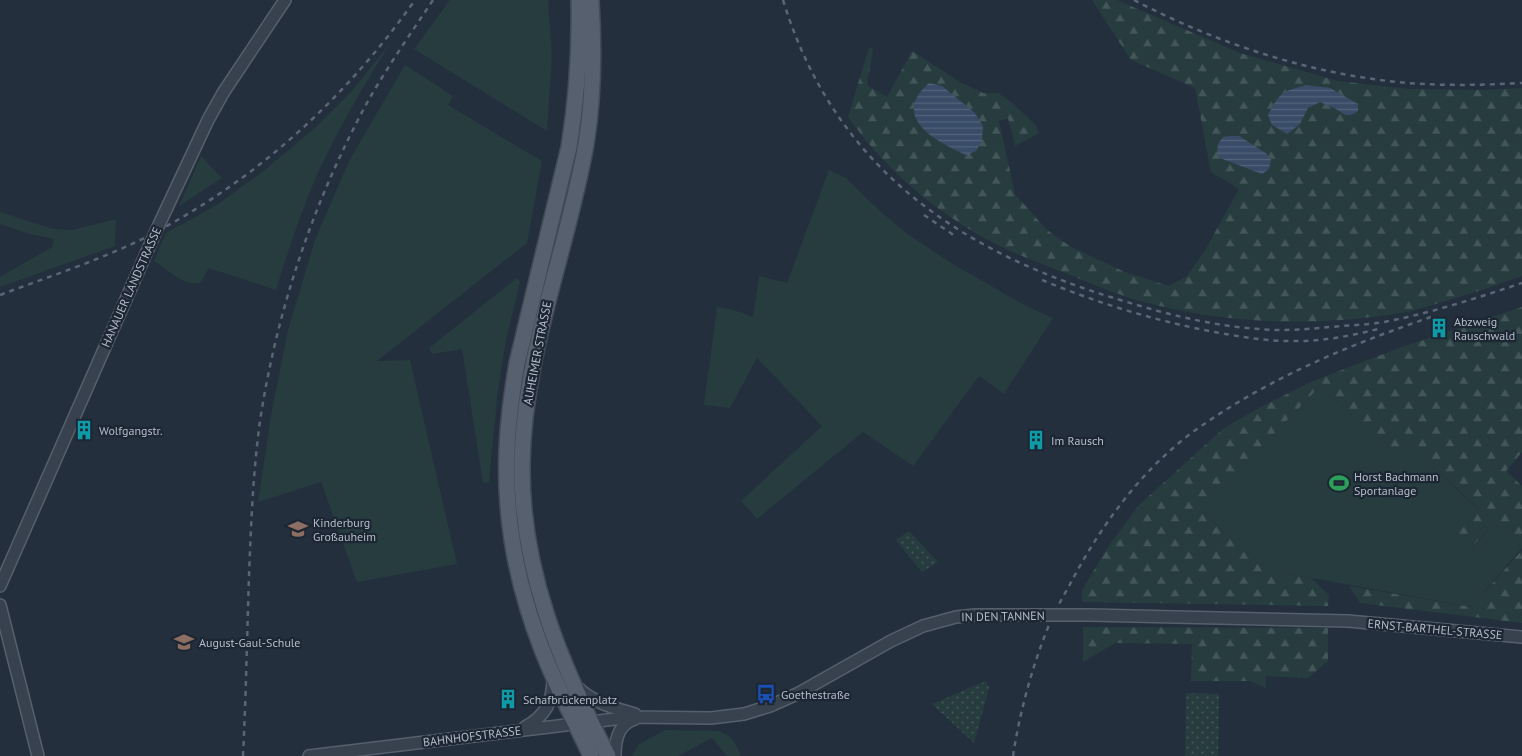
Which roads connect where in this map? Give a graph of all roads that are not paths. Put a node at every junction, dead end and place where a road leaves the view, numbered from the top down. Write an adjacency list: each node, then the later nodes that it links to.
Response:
1 (285, 0): 4 (street, HANAUER LANDSTRASSE)
2 (579, 0): 8 (main road, AUHEIMER STRASSE)
3 (591, 0): 8 (main road, AUHEIMER STRASSE)
4 (0, 586)
5 (0, 605): 12 (street)
6 (1348, 621): 7 (street, ERNST-BARTHEL-STRASSE); 9 (street, IN DEN TANNEN, bridge)
7 (1522, 637)
8 (560, 675): 9 (street); 10 (main road, AUHEIMER STRASSE); 11 (street)
9 (644, 717): 10 (street, IN DEN TANNEN); 16 (street)
10 (583, 722): 11 (street, BAHNHOFSTRASSE); 14 (main road, AUHEIMER STRASSE); 15 (main road, AUHEIMER STRASSE)
11 (520, 730): 13 (street, BAHNHOFSTRASSE)
12 (38, 756)
13 (309, 756)
14 (591, 756)
15 (608, 756)
16 (615, 756)

